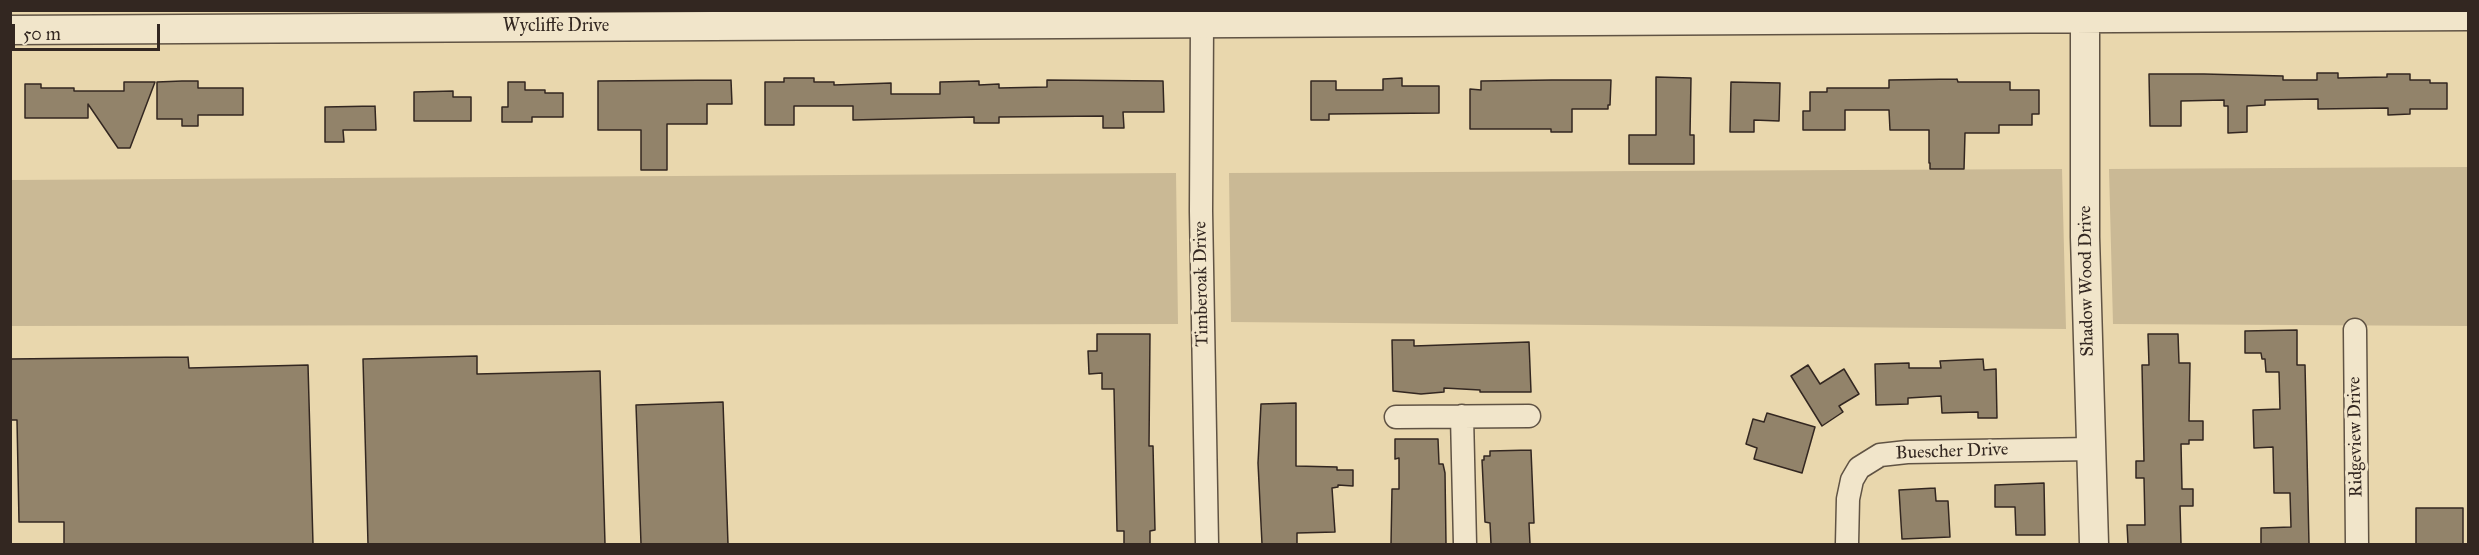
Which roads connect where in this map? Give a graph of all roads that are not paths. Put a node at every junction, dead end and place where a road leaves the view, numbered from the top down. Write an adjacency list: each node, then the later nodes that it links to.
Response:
1 (2469, 16): 2 (street, Wycliffe Drive)
2 (2085, 18): 4 (street, Wycliffe Drive); 10 (street, Shadow Wood Drive)
3 (277, 19): 4 (street, Wycliffe Drive); 5 (street, Wycliffe Drive)
4 (1202, 23): 11 (street, Timberoak Drive)
5 (10, 30)
6 (2355, 330): 15 (street, Ridgeview Drive)
7 (1462, 416): 8 (street); 9 (street); 12 (street)
8 (1529, 416)
9 (1396, 417)
10 (2092, 449): 13 (street, Buescher Drive); 14 (street, Shadow Wood Drive)
11 (1207, 544)
12 (1465, 544)
13 (1847, 544)
14 (2094, 544)
15 (2357, 544)

